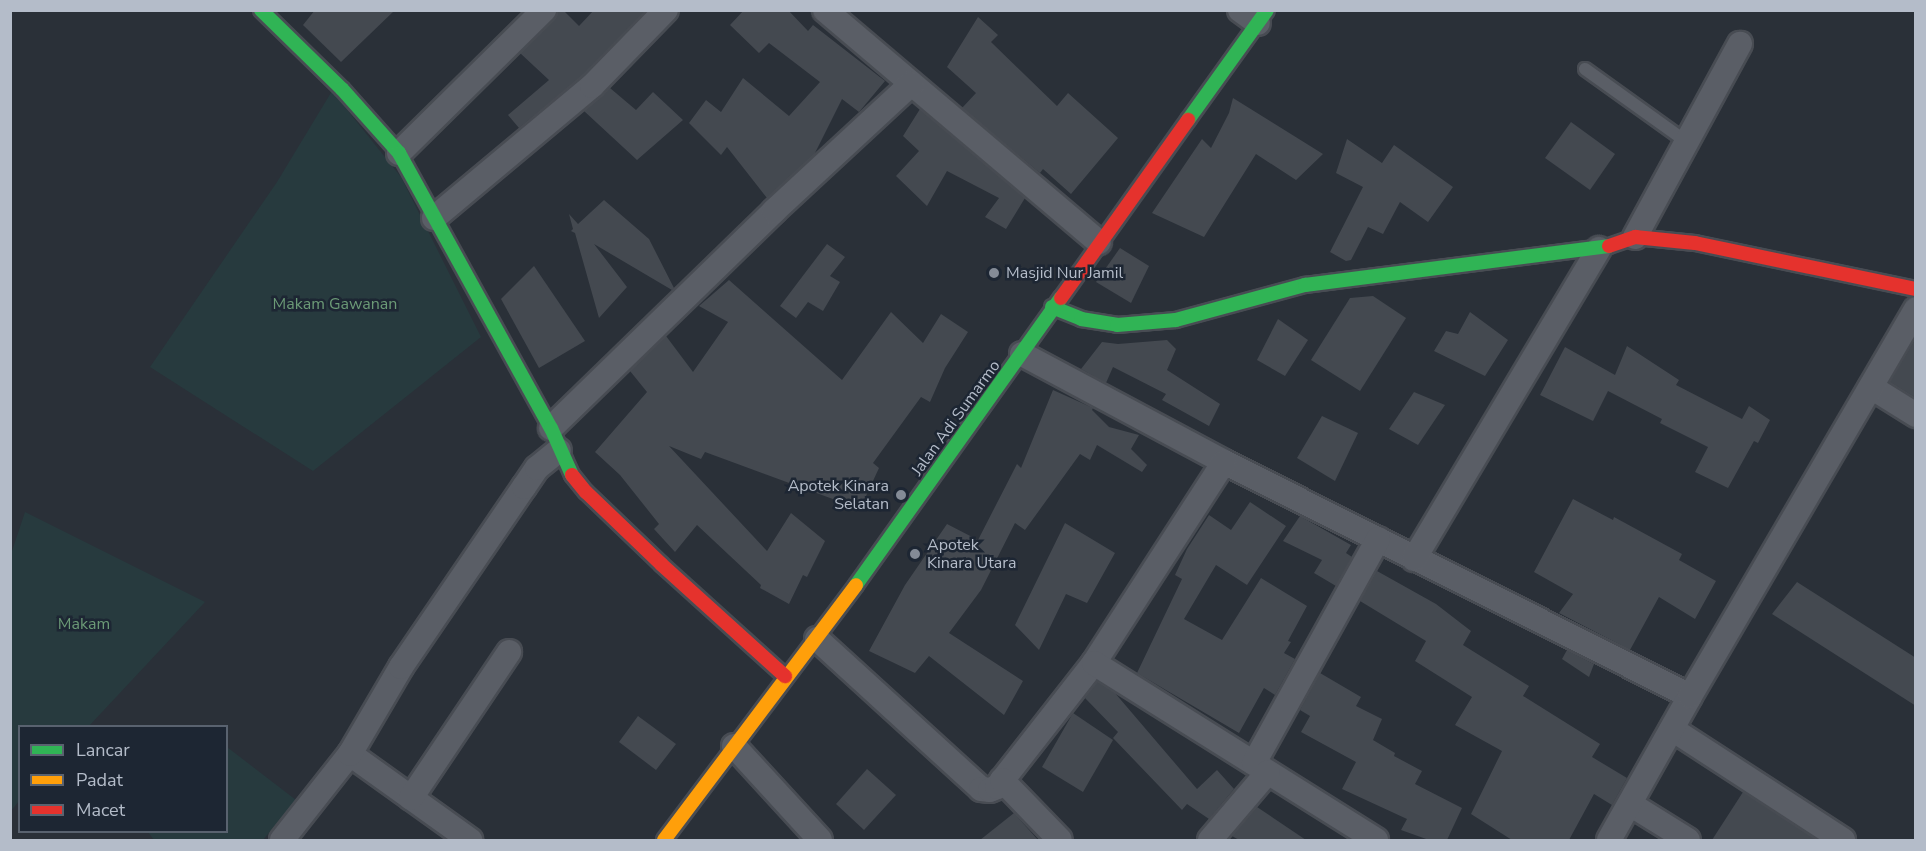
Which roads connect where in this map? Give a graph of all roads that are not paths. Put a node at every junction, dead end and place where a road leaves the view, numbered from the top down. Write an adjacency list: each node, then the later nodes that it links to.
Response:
1 (544, 10): 10 (street)
2 (666, 10): 11 (street)
3 (274, 15): 10 (street)
4 (838, 15): 8 (street)
5 (1255, 15): 13 (street, Jalan Adi Sumarmo)
6 (1740, 44): 9 (street)
7 (1585, 69): 9 (lane)
8 (911, 84): 13 (street); 21 (street)
9 (1687, 142): 12 (street)
10 (399, 153): 11 (street)
11 (435, 218): 21 (street)
12 (1635, 237): 14 (street); 15 (street)
13 (1099, 242): 16 (street, Jalan Adi Sumarmo)
14 (1599, 249): 16 (street); 25 (street)
15 (1916, 290)
16 (1052, 307): 18 (street, Jalan Adi Sumarmo)
17 (1916, 309): 19 (street)
18 (1022, 354): 23 (street); 26 (street, Jalan Adi Sumarmo)
19 (1871, 387): 20 (street); 30 (street)
20 (1916, 415)
21 (551, 428): 22 (street)
22 (559, 450): 29 (street); 33 (street)
23 (1224, 462): 24 (street); 28 (street)
24 (1378, 539): 25 (street); 34 (street)
25 (1414, 559): 30 (street)
26 (817, 639): 29 (street, Jalan Adi Sumarmo); 35 (street)
27 (509, 651): 36 (street)
28 (1094, 663): 34 (street); 35 (street)
29 (785, 676): 32 (street, Jalan Adi Sumarmo)
30 (1690, 696): 31 (street)
31 (1672, 729): 37 (street); 38 (street)
32 (734, 746): 41 (street, Jalan Adi Sumarmo); 42 (street)
33 (350, 754): 36 (street); 39 (street)
34 (1261, 768): 44 (street); 45 (street)
35 (1002, 780): 43 (street)
36 (411, 798): 40 (street)
37 (1630, 804): 46 (street); 47 (street)
38 (1834, 838)
39 (282, 840)
40 (470, 840)
41 (664, 840)
42 (820, 840)
43 (1060, 840)
44 (1210, 840)
45 (1376, 840)
46 (1609, 840)
47 (1688, 840)

